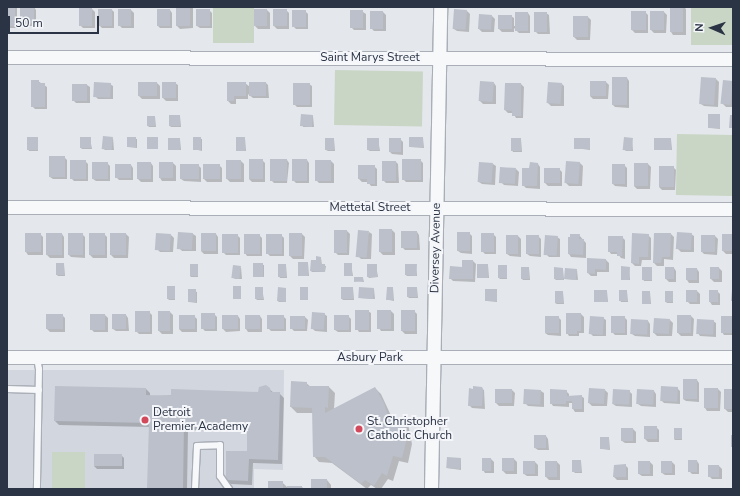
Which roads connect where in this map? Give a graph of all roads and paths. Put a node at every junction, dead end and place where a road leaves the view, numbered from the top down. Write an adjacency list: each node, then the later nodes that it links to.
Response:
1 (440, 7): 3 (street, Diversey Avenue)
2 (7, 57): 3 (street, Saint Marys Street)
3 (439, 58): 4 (street, Saint Marys Street); 6 (street, Diversey Avenue)
4 (733, 59)
5 (7, 207): 6 (street, Mettetal Street)
6 (436, 209): 7 (street, Mettetal Street); 11 (street, Diversey Avenue)
7 (733, 210)
8 (7, 357): 10 (street, Asbury Park)
9 (733, 357): 11 (street, Asbury Park)
10 (37, 358): 11 (street, Asbury Park); 13 (lane)
11 (434, 358): 17 (street, Diversey Avenue)
12 (7, 389): 13 (lane)
13 (39, 390): 14 (lane)
14 (37, 489)
15 (195, 489): 16 (lane)
16 (229, 489)
17 (431, 489)

